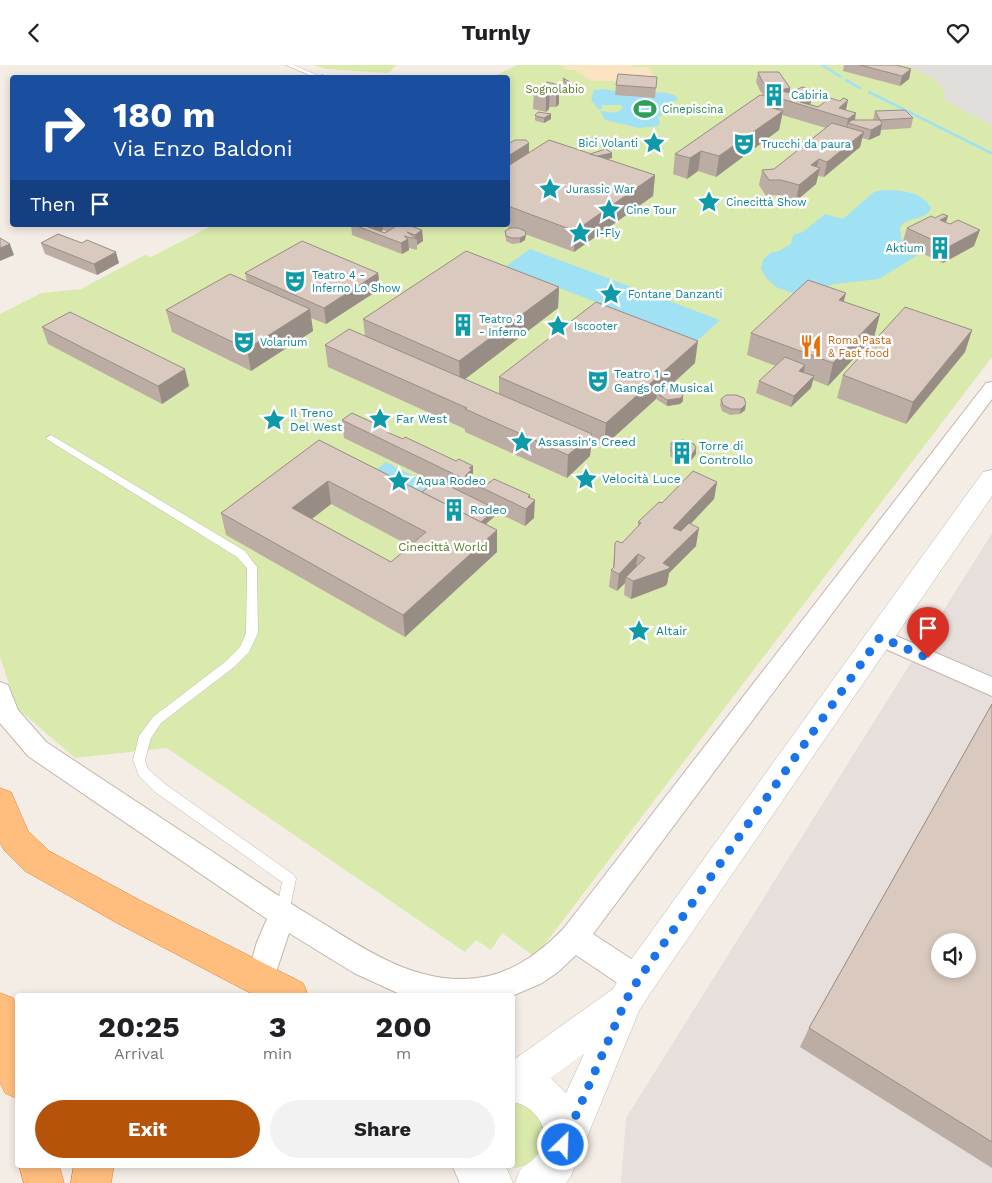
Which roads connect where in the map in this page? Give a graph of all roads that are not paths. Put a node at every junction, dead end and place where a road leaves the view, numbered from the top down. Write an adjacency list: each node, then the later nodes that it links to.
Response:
1 (289, 65): 2 (lane)
2 (313, 75)
3 (992, 387): 11 (street)
4 (51, 438): 10 (lane)
5 (992, 477): 6 (street)
6 (880, 637): 7 (street); 13 (street)
7 (992, 687)
8 (0, 691): 10 (street)
9 (0, 801): 12 (highway)
10 (283, 914): 11 (street); 12 (street)
11 (574, 937): 13 (street)
12 (260, 979): 14 (highway)
13 (632, 990): 17 (street); 21 (street)
14 (286, 993)
15 (0, 1011): 16 (highway)
16 (15, 1068)
17 (515, 1081)
18 (515, 1083): 21 (street)
19 (40, 1168): 22 (highway)
20 (94, 1168): 23 (highway)
21 (554, 1168)
22 (44, 1183)
23 (91, 1183)

